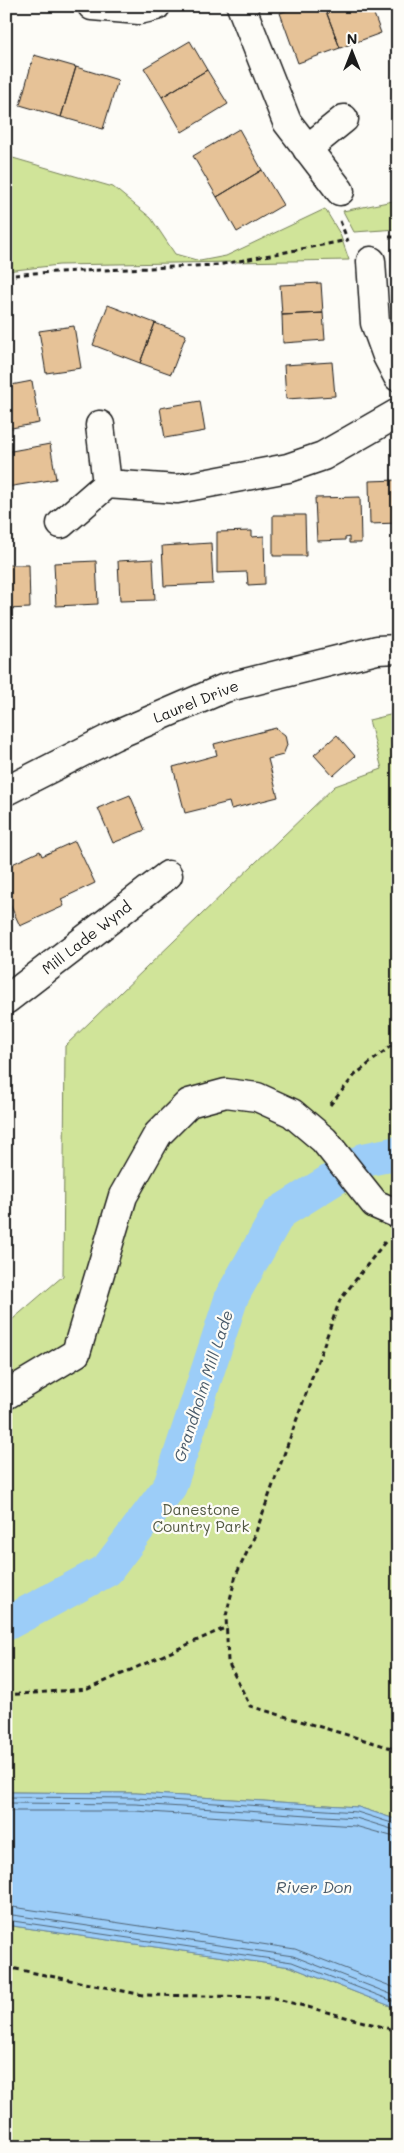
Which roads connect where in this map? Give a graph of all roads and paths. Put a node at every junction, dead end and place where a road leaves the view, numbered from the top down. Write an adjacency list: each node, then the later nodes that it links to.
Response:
1 (92, 6): 2 (street)
2 (156, 6)
3 (241, 6): 5 (street)
4 (344, 119): 5 (street)
5 (307, 148): 6 (street)
6 (340, 192): 8 (path)
7 (398, 237): 9 (path)
8 (348, 240): 9 (path); 9 (path); 10 (path)
9 (369, 246): 11 (street)
10 (6, 276)
11 (398, 377)
12 (398, 413): 14 (street)
13 (100, 425): 14 (street)
14 (107, 484): 15 (street)
15 (61, 524)
16 (398, 649): 17 (street, Laurel Drive)
17 (6, 791)
18 (168, 875): 19 (street, Mill Lade Wynd)
19 (6, 1000)
20 (398, 1040): 21 (path)
21 (317, 1134): 22 (street); 24 (street)
22 (386, 1209)
23 (386, 1240): 25 (path)
24 (6, 1395)
25 (227, 1627): 26 (path); 27 (path)
26 (6, 1695)
27 (398, 1750)
28 (6, 1967): 29 (path)
29 (398, 2031)

